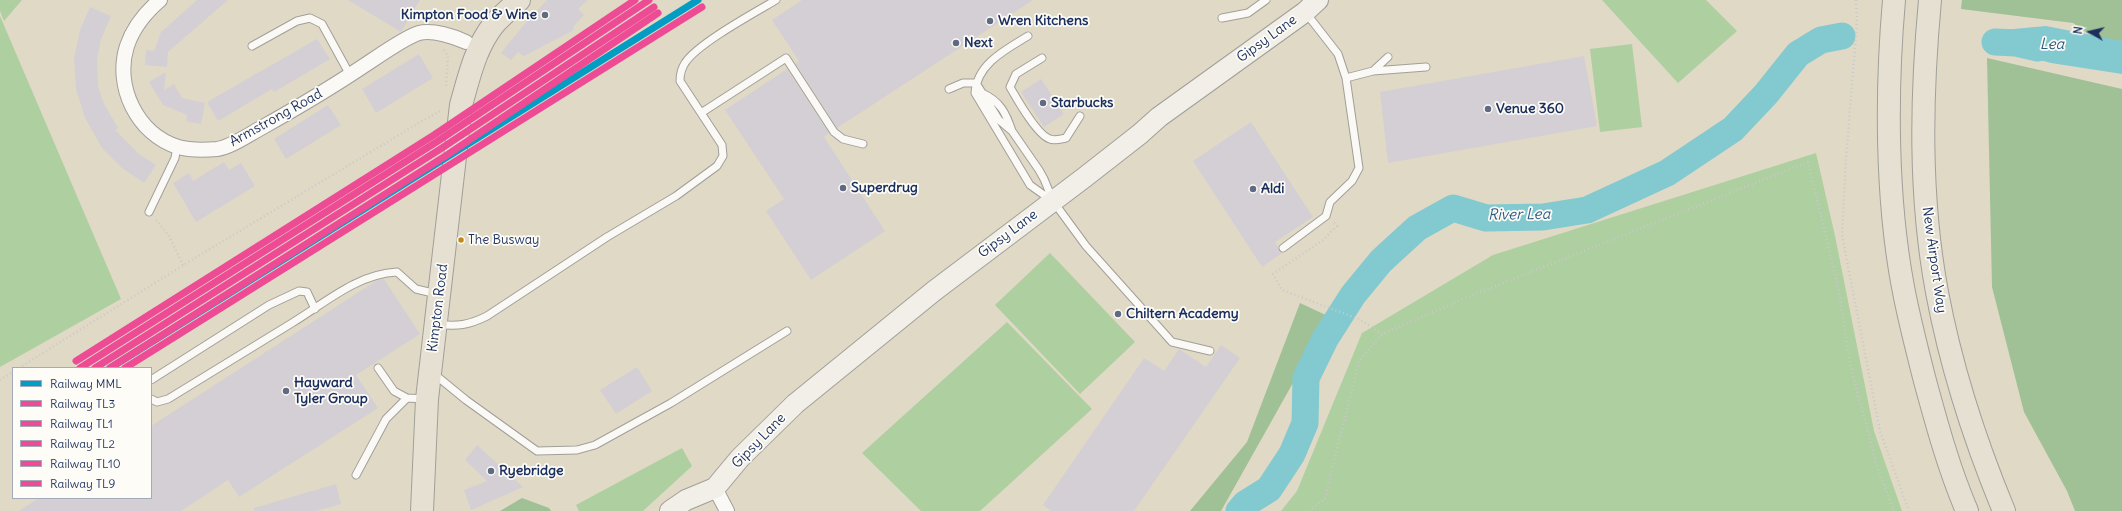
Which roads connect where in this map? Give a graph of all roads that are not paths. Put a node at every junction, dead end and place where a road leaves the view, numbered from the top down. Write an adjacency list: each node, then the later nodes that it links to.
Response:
1 (160, 0): 25 (street, Armstrong Road)
2 (500, 0): 11 (highway, Kimpton Road)
3 (519, 0): 21 (highway, Kimpton Road)
4 (776, 0): 22 (lane)
5 (1266, 0): 9 (lane)
6 (1894, 0): 44 (highway)
7 (1930, 0): 45 (highway, New Airport Way)
8 (1311, 6): 18 (lane); 26 (main road, Gipsy Lane)
9 (1222, 18)
10 (1028, 36): 19 (lane)
11 (466, 42): 17 (street, Armstrong Road); 21 (highway, Kimpton Road)
12 (252, 46): 17 (lane)
13 (1388, 57): 16 (lane)
14 (1042, 58): 23 (lane)
15 (1426, 67): 16 (lane)
16 (1373, 71): 18 (lane)
17 (350, 75): 25 (street, Armstrong Road)
18 (1346, 78): 28 (lane)
19 (976, 82): 20 (lane); 26 (lane); 26 (lane)
20 (949, 89)
21 (448, 109): 29 (highway, Kimpton Road)
22 (701, 113): 24 (lane); 31 (lane)
23 (1080, 116)
24 (863, 144)
25 (177, 146): 27 (lane)
26 (1053, 201): 33 (lane); 40 (main road, Gipsy Lane)
27 (149, 212)
28 (1284, 248)
29 (439, 294): 30 (lane); 31 (highway, Kimpton Road)
30 (316, 309): 36 (lane); 38 (lane)
31 (435, 324): 35 (highway, Kimpton Road)
32 (787, 331): 35 (lane)
33 (1210, 351)
34 (378, 368): 37 (lane)
35 (431, 371): 37 (highway, Kimpton Road)
36 (152, 379)
37 (417, 398): 39 (lane); 41 (highway, Kimpton Road)
38 (152, 400)
39 (356, 475)
40 (716, 488): 42 (main road); 43 (street)
41 (422, 511)
42 (670, 511)
43 (727, 511)
44 (1967, 511)
45 (2004, 511)

